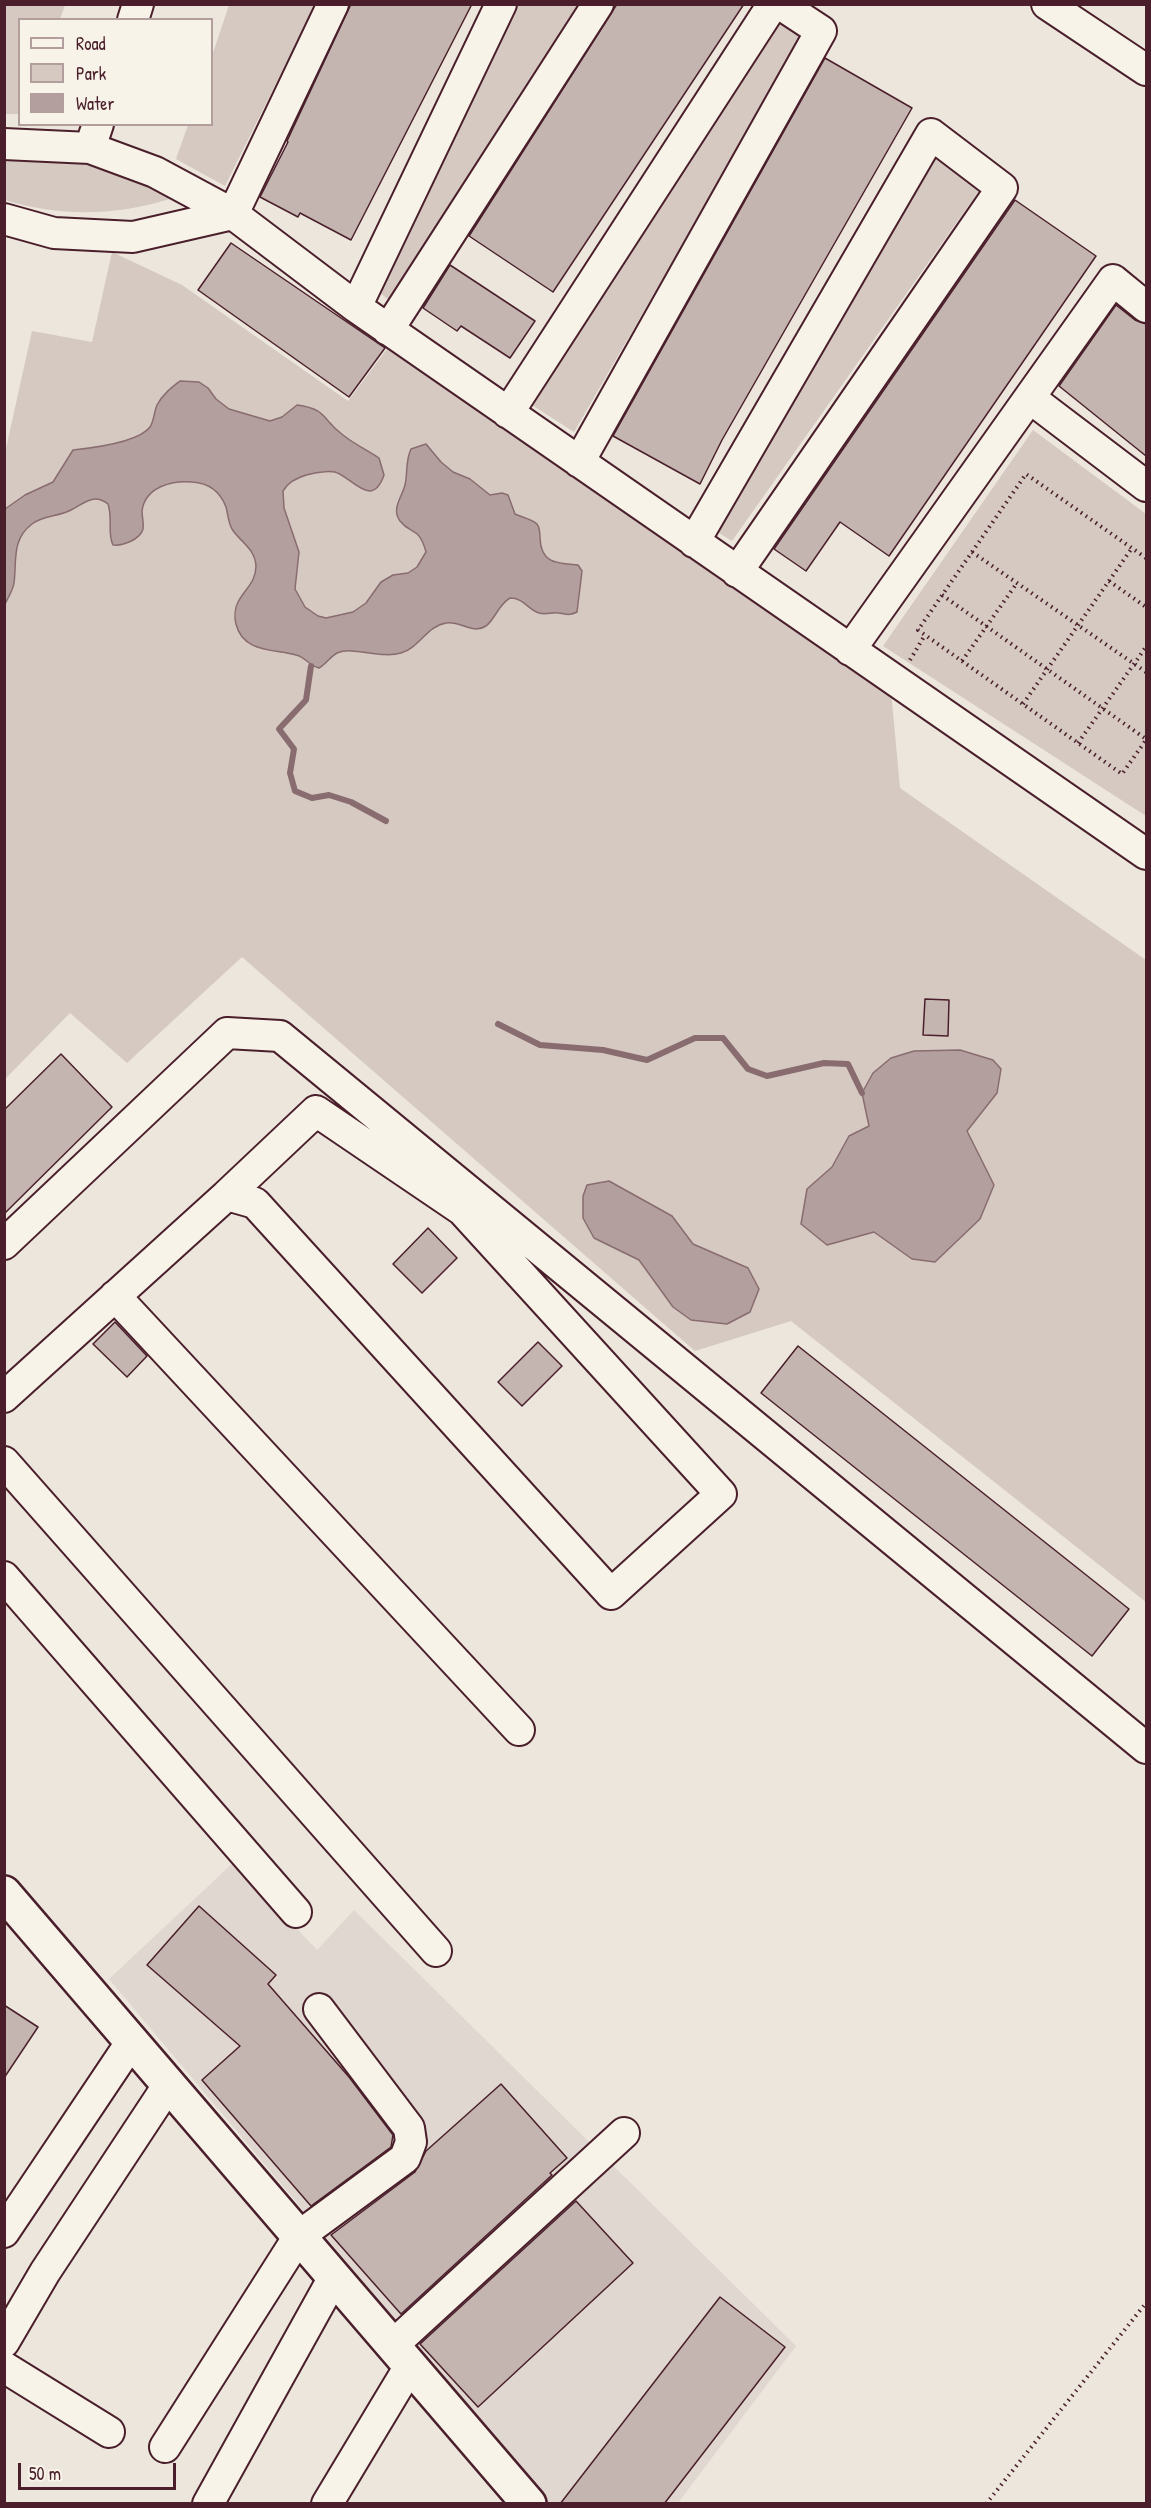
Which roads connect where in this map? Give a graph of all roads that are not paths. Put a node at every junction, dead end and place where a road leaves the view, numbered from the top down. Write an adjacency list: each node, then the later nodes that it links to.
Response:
1 (333, 4): 10 (street)
2 (501, 4): 13 (street)
3 (598, 4): 14 (street)
4 (773, 4): 16 (street)
5 (780, 4): 17 (street)
6 (1047, 4): 7 (street)
7 (1146, 70)
8 (94, 136): 9 (street); 10 (street)
9 (4, 144)
10 (233, 214): 11 (street); 13 (street)
11 (4, 219)
12 (1146, 307): 15 (street)
13 (356, 308): 14 (street)
14 (388, 330): 16 (street)
15 (1030, 398): 18 (street); 21 (street)
16 (508, 413): 17 (street)
17 (579, 462): 19 (street)
18 (1146, 486)
19 (694, 542): 20 (street); 20 (street)
20 (738, 572): 21 (street)
21 (850, 650): 22 (street)
22 (1146, 854)
23 (227, 1194): 23 (street); 25 (street)
24 (4, 1244): 30 (street)
25 (115, 1296): 26 (street); 29 (street)
26 (4, 1397)
27 (4, 1462): 33 (street)
28 (4, 1577): 32 (street)
29 (519, 1730)
30 (1146, 1748)
31 (8, 1902): 35 (main road)
32 (296, 1912)
33 (436, 1951)
34 (319, 2009): 39 (street)
35 (132, 2041): 36 (main road); 38 (street)
36 (169, 2085): 39 (main road); 41 (street)
37 (624, 2133): 42 (street)
38 (4, 2232)
39 (299, 2236): 40 (main road); 45 (street)
40 (334, 2277): 42 (main road); 46 (street)
41 (4, 2342)
42 (401, 2355): 47 (street); 48 (main road)
43 (4, 2367): 44 (street)
44 (109, 2432)
45 (165, 2447)
46 (208, 2504)
47 (327, 2504)
48 (529, 2504)

